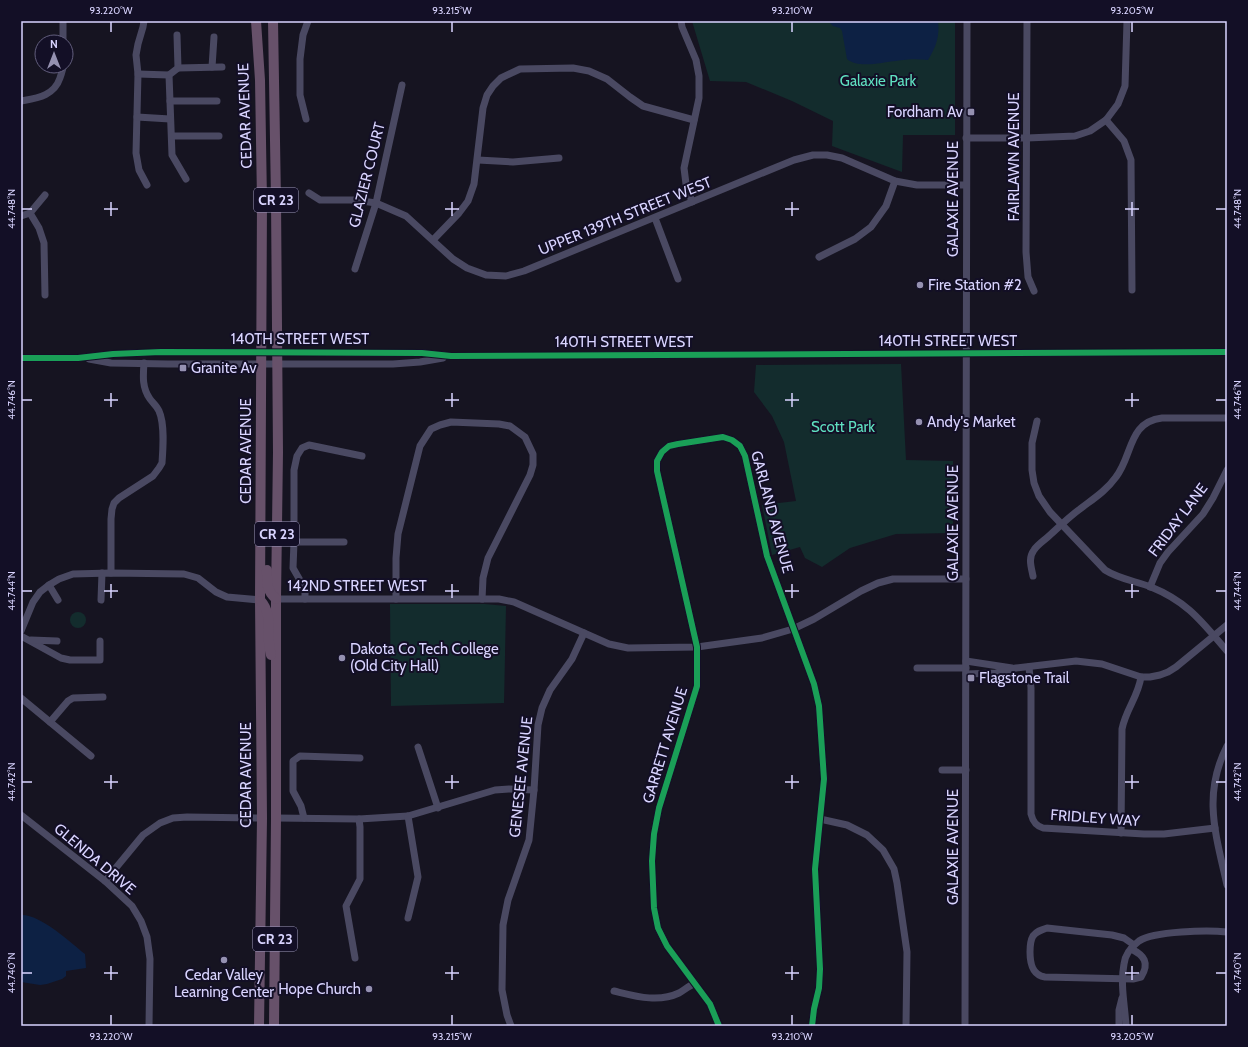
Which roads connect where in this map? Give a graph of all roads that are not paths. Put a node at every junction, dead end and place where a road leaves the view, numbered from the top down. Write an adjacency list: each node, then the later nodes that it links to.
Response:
1 (63, 21): 10 (street)
2 (144, 21): 17 (street)
3 (256, 21): 52 (highway, CEDAR AVENUE / CR 23)
4 (273, 21): 53 (highway, CEDAR AVENUE / CR 23)
5 (308, 21): 25 (street)
6 (681, 21): 26 (street)
7 (967, 21): 30 (street, GALAXIE AVENUE)
8 (1027, 21): 31 (street, FAIRLAWN AVENUE)
9 (1127, 21): 27 (street)
10 (63, 34)
11 (177, 35): 14 (street)
12 (214, 37): 13 (street)
13 (212, 67): 14 (street); 15 (street)
14 (178, 68): 18 (street)
15 (222, 68)
16 (61, 74): 20 (street)
17 (138, 74): 18 (street); 23 (street)
18 (169, 75): 21 (street)
19 (402, 85): 41 (street, GLAZIER COURT)
20 (21, 101)
21 (170, 101): 22 (street); 24 (street)
22 (217, 101)
23 (137, 117): 24 (street); 36 (street)
24 (170, 119): 28 (street)
25 (306, 119)
26 (694, 120): 33 (street); 40 (street)
27 (1106, 120): 31 (street); 49 (street)
28 (172, 136): 29 (street); 34 (street)
29 (219, 136)
30 (966, 138): 31 (street); 37 (street, GALAXIE AVENUE)
31 (1027, 138): 50 (street, FAIRLAWN AVENUE)
32 (559, 158): 33 (street)
33 (478, 160): 45 (street)
34 (186, 179)
35 (895, 181): 37 (street, UPPER 139TH STREET WEST); 40 (street, UPPER 139TH STREET WEST); 46 (street)
36 (147, 185)
37 (966, 185): 55 (street, GALAXIE AVENUE)
38 (309, 193): 41 (street, UPPER 139TH STREET WEST)
39 (45, 195): 42 (street)
40 (692, 202): 44 (street, UPPER 139TH STREET WEST)
41 (376, 203): 45 (street, UPPER 139TH STREET WEST); 47 (street, GLAZIER COURT)
42 (30, 213): 43 (street); 51 (street)
43 (21, 216)
44 (655, 218): 45 (street, UPPER 139TH STREET WEST); 48 (street)
45 (433, 240)
46 (819, 257)
47 (355, 269)
48 (678, 279)
49 (1132, 290)
50 (1034, 291)
51 (45, 295)
52 (262, 352): 53 (street, 140TH STREET WEST); 58 (street, 140TH STREET WEST); 60 (highway, CEDAR AVENUE / CR 23)
53 (277, 352): 56 (street, 140TH STREET WEST); 61 (highway, CEDAR AVENUE / CR 23)
54 (1227, 352): 55 (street, 140TH STREET WEST)
55 (966, 354): 56 (street, 140TH STREET WEST); 74 (street, GALAXIE AVENUE)
56 (452, 356): 61 (street, 140TH STREET WEST)
57 (21, 358): 58 (street, 140TH STREET WEST)
58 (78, 358): 59 (street, 140TH STREET WEST)
59 (144, 363): 60 (street, 140TH STREET WEST); 71 (street)
60 (261, 364): 61 (street, 140TH STREET WEST); 68 (highway, CEDAR AVENUE / CR 23)
61 (277, 364): 77 (highway, CEDAR AVENUE / CR 23)
62 (1227, 418): 67 (street)
63 (1037, 420): 67 (street)
64 (678, 444): 85 (street, GARLAND AVENUE); 93 (street, GARRETT AVENUE)
65 (362, 456): 69 (street)
66 (1227, 470): 76 (street, FRIDAY LANE)
67 (1062, 524): 73 (street); 76 (street)
68 (261, 535): 77 (highway); 83 (highway, CEDAR AVENUE / CR 23)
69 (294, 542): 70 (street); 78 (street)
70 (344, 542)
71 (111, 573): 72 (street); 83 (street)
72 (102, 574): 75 (street); 82 (street)
73 (1033, 576)
74 (966, 579): 85 (street, 142ND STREET WEST); 97 (street, GALAXIE AVENUE)
75 (49, 585): 81 (street); 86 (street)
76 (1150, 587): 89 (street)
77 (276, 599): 78 (street, 142ND STREET WEST); 100 (highway, CEDAR AVENUE / CR 23)
78 (305, 599): 79 (street, 142ND STREET WEST)
79 (396, 599): 80 (street, 142ND STREET WEST); 80 (street)
80 (482, 599): 87 (street, 142ND STREET WEST)
81 (58, 600)
82 (101, 600)
83 (260, 600): 100 (highway); 114 (highway, CEDAR AVENUE / CR 23)
84 (1227, 625): 89 (street)
85 (793, 629): 93 (street, 142ND STREET WEST); 118 (street, GARLAND AVENUE)
86 (21, 631)
87 (584, 633): 93 (street, 142ND STREET WEST); 110 (street, GENESEE AVENUE)
88 (21, 636): 90 (street)
89 (1214, 636): 94 (street); 99 (street)
90 (29, 640): 91 (street); 92 (street)
91 (57, 641)
92 (100, 641)
93 (696, 647): 128 (street, GARRETT AVENUE)
94 (1227, 651)
95 (1029, 667): 98 (street); 99 (street); 120 (street, FRIDLEY WAY)
96 (917, 668): 97 (street)
97 (966, 668): 98 (street); 98 (street); 109 (street, GALAXIE AVENUE)
98 (1016, 668)
99 (1141, 677): 120 (street)
100 (276, 680): 115 (highway, CEDAR AVENUE / CR 23)
101 (103, 697): 103 (street)
102 (21, 698): 103 (street)
103 (50, 722): 106 (street)
104 (1227, 746): 119 (street)
105 (418, 747): 111 (street)
106 (91, 756)
107 (360, 758): 116 (street)
108 (942, 770): 109 (street)
109 (966, 770): 138 (street, GALAXIE AVENUE)
110 (534, 790): 111 (street); 134 (street, GENESEE AVENUE)
111 (438, 808): 113 (street)
112 (21, 815): 121 (street, GLENDA DRIVE)
113 (408, 816): 117 (street); 123 (street)
114 (262, 818): 121 (street); 132 (highway, CEDAR AVENUE / CR 23)
115 (276, 818): 116 (street); 133 (highway, CEDAR AVENUE / CR 23)
116 (304, 818): 117 (street)
117 (359, 818): 126 (street)
118 (820, 819): 136 (street, GARLAND AVENUE); 137 (street)
119 (1215, 828): 120 (street, FRIDLEY WAY); 122 (street)
120 (1121, 833)
121 (105, 881): 131 (street, GLENDA DRIVE)
122 (1227, 885)
123 (408, 918)
124 (1227, 931): 125 (street)
125 (1132, 947): 127 (street); 127 (street); 127 (street)
126 (355, 958)
127 (1123, 978): 130 (street)
128 (695, 982): 129 (street); 135 (street, GARRETT AVENUE)
129 (614, 991)
130 (1123, 996): 139 (street); 140 (street)
131 (149, 1026)
132 (259, 1026)
133 (274, 1026)
134 (511, 1026)
135 (719, 1026)
136 (812, 1026)
137 (906, 1026)
138 (965, 1026)
139 (1119, 1026)
140 (1126, 1026)

